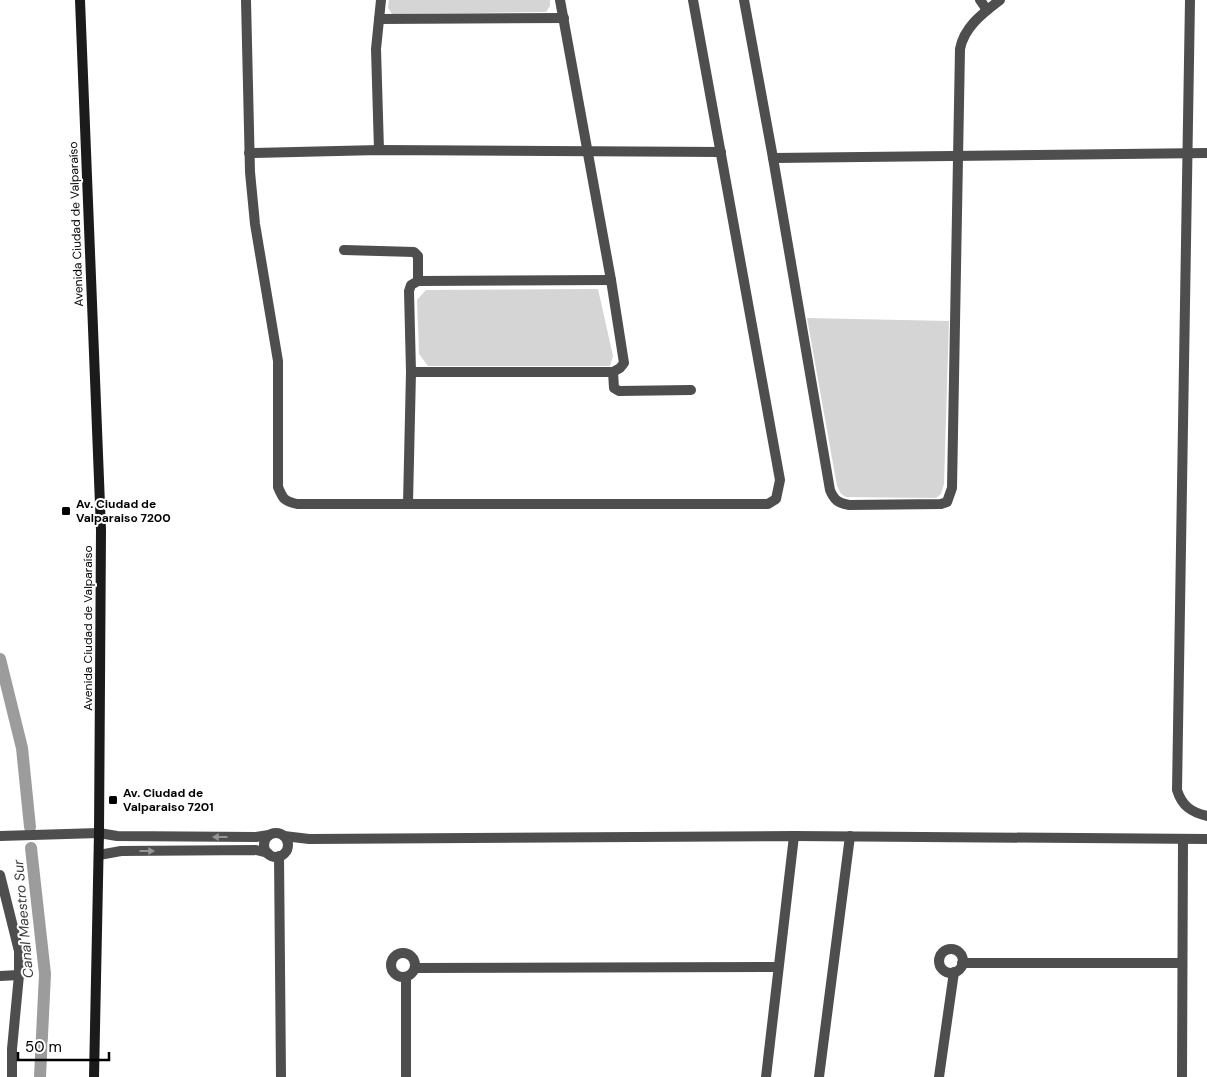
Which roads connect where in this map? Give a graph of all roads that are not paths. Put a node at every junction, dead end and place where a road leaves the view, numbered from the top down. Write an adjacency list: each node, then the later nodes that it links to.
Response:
1 (80, 0): 29 (main road, Avenida Ciudad de Valparaíso)
2 (246, 0): 16 (street)
3 (381, 0): 12 (street)
4 (560, 0): 11 (street)
5 (693, 0): 15 (street)
6 (744, 0): 20 (street)
7 (980, 0): 10 (street)
8 (1000, 0): 10 (street)
9 (1190, 0): 17 (street)
10 (987, 10): 19 (street)
11 (564, 18): 12 (street); 14 (street)
12 (379, 19): 13 (street)
13 (379, 150): 14 (street); 16 (street)
14 (587, 151): 15 (street); 22 (street)
15 (720, 152): 27 (street)
16 (249, 153): 27 (street)
17 (1188, 153): 18 (street); 19 (street); 28 (street)
18 (1207, 153)
19 (958, 155): 20 (street); 20 (street)
20 (774, 158)
21 (344, 250): 23 (street)
22 (611, 280): 23 (street); 25 (street)
23 (418, 281): 24 (street)
24 (411, 372): 25 (street); 27 (street)
25 (613, 372): 26 (street)
26 (691, 390)
27 (408, 503)
28 (1207, 816)
29 (99, 833): 30 (street, one-way to 29); 31 (street); 40 (main road, Avenida Ciudad de Valparaíso)
30 (269, 835): 32 (street); 38 (street)
31 (0, 836)
32 (284, 836): 35 (street); 39 (street)
33 (794, 836): 34 (street); 35 (street); 44 (street)
34 (850, 836): 36 (street); 55 (street)
35 (309, 839): 39 (street)
36 (1183, 839): 37 (street); 43 (street)
37 (1207, 839)
38 (268, 853): 39 (street); 40 (street, one-way to 38)
39 (283, 854): 52 (street)
40 (98, 855): 51 (main road, Avenida Ciudad de Valparaíso)
41 (0, 875): 47 (street)
42 (962, 963): 43 (street); 46 (street); 46 (street)
43 (1182, 963): 57 (street)
44 (778, 967): 45 (street); 54 (street)
45 (415, 968): 49 (street); 49 (street)
46 (954, 972): 56 (street)
47 (19, 975): 48 (street); 50 (street)
48 (0, 976)
49 (406, 977): 53 (street)
50 (12, 1077)
51 (94, 1077)
52 (281, 1077)
53 (406, 1077)
54 (766, 1077)
55 (819, 1077)
56 (939, 1077)
57 (1182, 1077)

